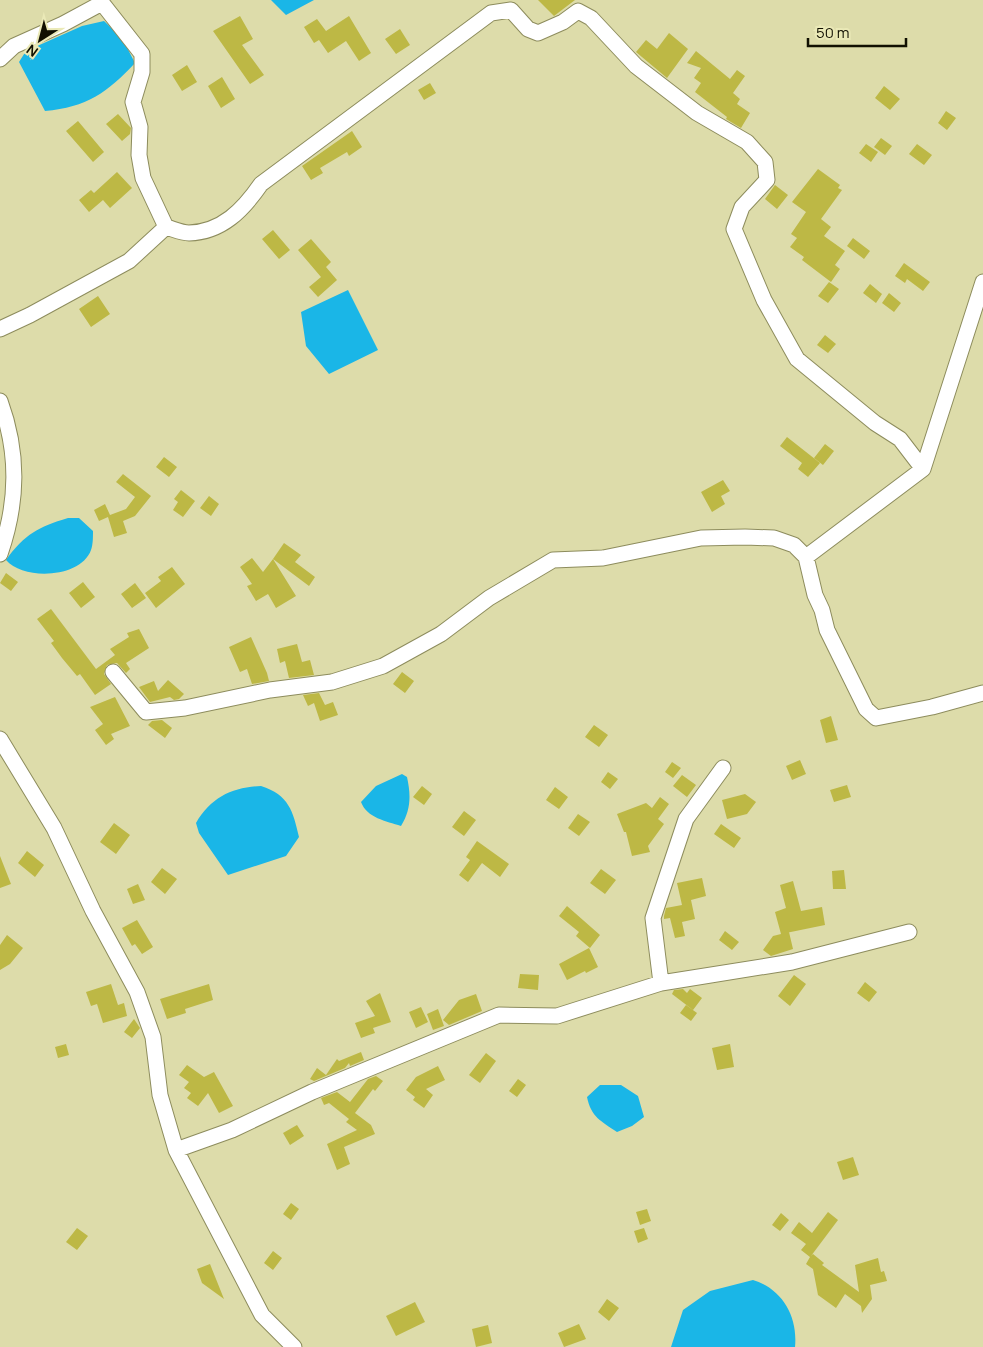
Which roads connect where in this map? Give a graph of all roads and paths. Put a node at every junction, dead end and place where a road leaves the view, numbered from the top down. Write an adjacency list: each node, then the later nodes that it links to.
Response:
1 (98, 2): 2 (street); 3 (street)
2 (0, 59)
3 (166, 227): 5 (street); 7 (street)
4 (983, 282): 7 (street)
5 (0, 329)
6 (0, 402): 8 (street)
7 (923, 470): 9 (street)
8 (0, 554)
9 (806, 557): 10 (street); 11 (street)
10 (113, 672)
11 (983, 693)
12 (0, 739): 16 (street)
13 (723, 768): 15 (street)
14 (909, 932): 15 (street)
15 (661, 983): 16 (street)
16 (176, 1150): 17 (street)
17 (294, 1347)

